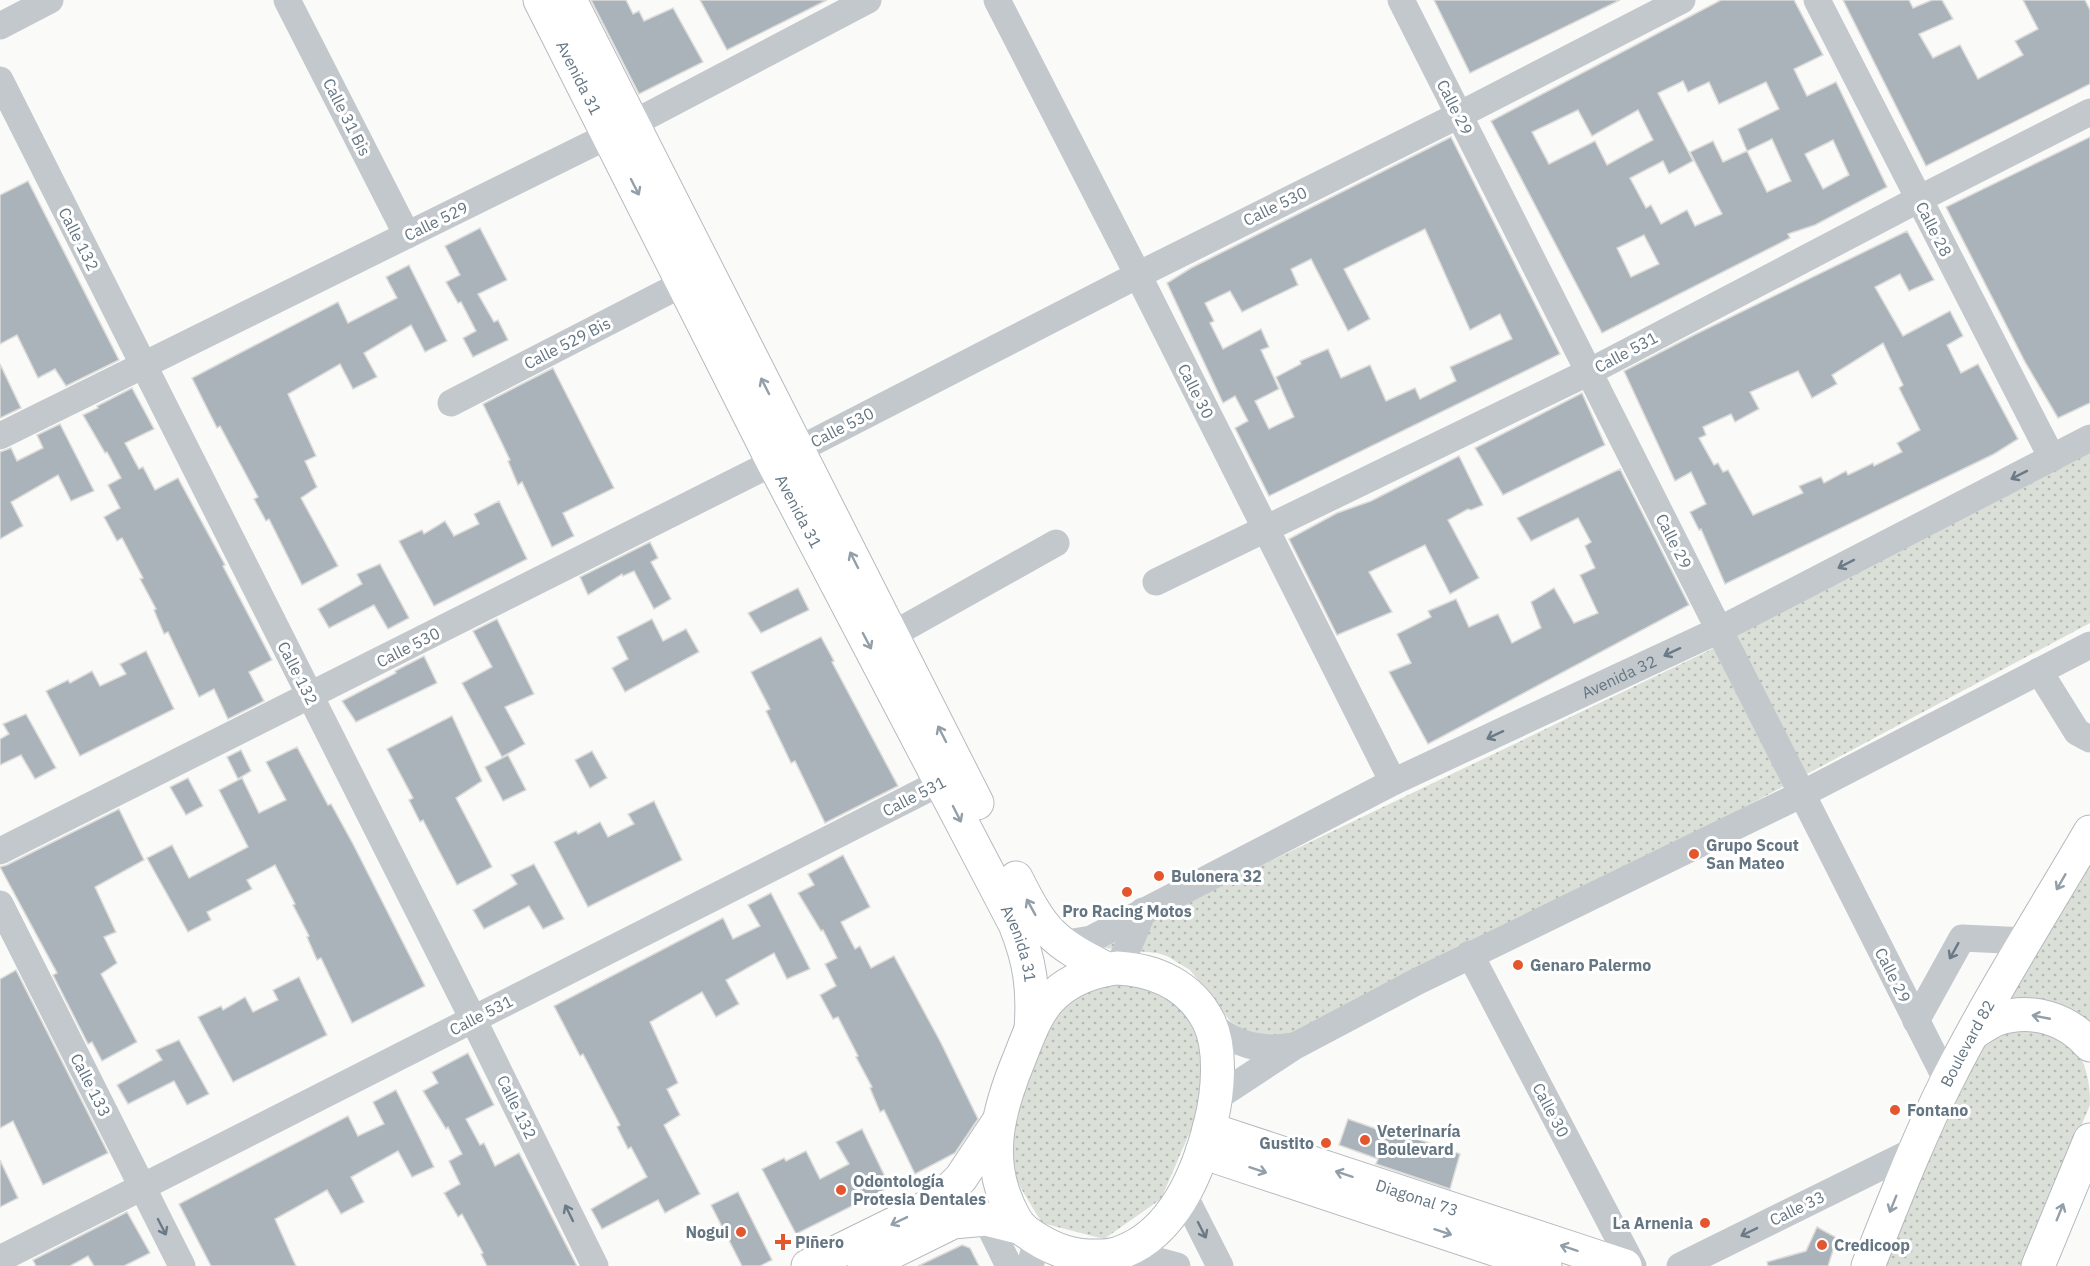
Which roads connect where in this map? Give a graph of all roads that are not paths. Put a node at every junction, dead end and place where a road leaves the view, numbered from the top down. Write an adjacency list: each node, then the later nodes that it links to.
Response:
1 (50, 0): 10 (street)
2 (287, 0): 16 (street, Calle 31 Bis)
3 (540, 0): 14 (main road, Avenida 31)
4 (570, 0): 14 (main road, Avenida 31)
5 (868, 0): 14 (street, Calle 529)
6 (997, 0): 17 (street, Calle 30)
7 (1401, 0): 13 (street, Calle 29)
8 (1682, 0): 13 (street, Calle 530)
9 (1816, 0): 15 (street, Calle 28)
10 (0, 26)
11 (0, 80): 19 (street, Calle 132)
12 (2090, 112): 15 (street, Calle 531)
13 (1459, 115): 17 (street, Calle 530); 20 (street, Calle 29)
14 (621, 129): 16 (street, Calle 529); 18 (main road, Avenida 31, one-way to 18); 24 (main road, Avenida 31, one-way to 14)
15 (1919, 199): 20 (street, Calle 531); 25 (street, Calle 28)
16 (407, 235): 19 (street, Calle 529)
17 (1138, 274): 24 (street, Calle 530); 26 (street, Calle 30)
18 (684, 284): 21 (street, Calle 529 Bis); 24 (main road, Avenida 31)
19 (142, 365): 22 (street, Calle 529); 33 (street, Calle 132)
20 (1589, 372): 26 (street, Calle 531); 29 (street, Calle 29)
21 (451, 403)
22 (0, 436)
23 (2090, 438): 25 (street, Avenida 32)
24 (785, 456): 30 (main road, Avenida 31, one-way to 24); 33 (street, Calle 530); 35 (main road, Avenida 31, one-way to 35)
25 (2052, 458): 29 (street, Avenida 32, one-way to 29)
26 (1266, 529): 28 (street, Calle 531); 36 (street, Calle 30)
27 (1056, 543): 30 (street)
28 (1156, 582)
29 (1719, 630): 36 (street, Avenida 32, one-way to 36); 37 (street, Calle 29)
30 (892, 635): 35 (main road, Avenida 31, one-way to 30)
31 (2090, 645): 32 (street)
32 (2039, 671): 34 (street); 37 (street)
33 (310, 696): 39 (street, Calle 530); 46 (street, Calle 132)
34 (2090, 739)
35 (951, 777): 43 (main road, Avenida 31, one-way to 35); 46 (street, Calle 531); 49 (main road, Avenida 31, one-way to 49)
36 (1393, 782): 41 (street, Avenida 32)
37 (1802, 794): 44 (street); 47 (street, Calle 29)
38 (2090, 832): 42 (main road, Boulevard 82, one-way to 42)
39 (0, 851)
40 (0, 904): 59 (street, Calle 133)
41 (1143, 911): 43 (street, Avenida 32); 45 (street)
42 (2026, 941): 47 (street, one-way to 47); 50 (main road, Boulevard 82)
43 (1061, 944): 45 (main road, Avenida 31)
44 (1470, 954): 52 (street); 75 (street, Calle 30)
45 (1112, 968): 48 (main road); 49 (main road)
46 (473, 1019): 59 (street, Calle 531); 67 (street, Calle 132, one-way to 46)
47 (1916, 1021): 53 (street, Calle 29)
48 (1210, 1024): 52 (street); 54 (main road)
49 (1031, 1029): 55 (main road)
50 (1973, 1033): 51 (main road, one-way to 50); 53 (main road, Boulevard 82)
51 (2090, 1045)
52 (1294, 1046): 54 (street)
53 (1947, 1082): 58 (main road, Boulevard 82)
54 (1216, 1098): 56 (main road)
55 (998, 1123): 62 (main road); 68 (main road, one-way to 68)
56 (1205, 1140): 60 (main road); 73 (main road, Diagonal 73, one-way to 73); 74 (main road, Diagonal 73, one-way to 56)
57 (2090, 1140): 65 (main road, one-way to 57)
58 (1915, 1150): 76 (street, Calle 33, one-way to 76); 77 (main road, Boulevard 82, one-way to 77)
59 (142, 1188): 64 (street, Calle 531); 66 (street, Calle 133, one-way to 66)
60 (1183, 1193): 63 (main road); 72 (street, one-way to 72)
61 (986, 1219): 62 (main road); 69 (main road); 70 (street)
62 (1030, 1245): 63 (main road)
63 (1119, 1254): 71 (street)
64 (0, 1259)
65 (2040, 1264)
66 (182, 1266)
67 (595, 1266)
68 (808, 1266)
69 (864, 1266)
70 (1009, 1266)
71 (1177, 1266)
72 (1220, 1266)
73 (1545, 1266)
74 (1625, 1266)
75 (1633, 1266)
76 (1680, 1266)
77 (1868, 1266)

